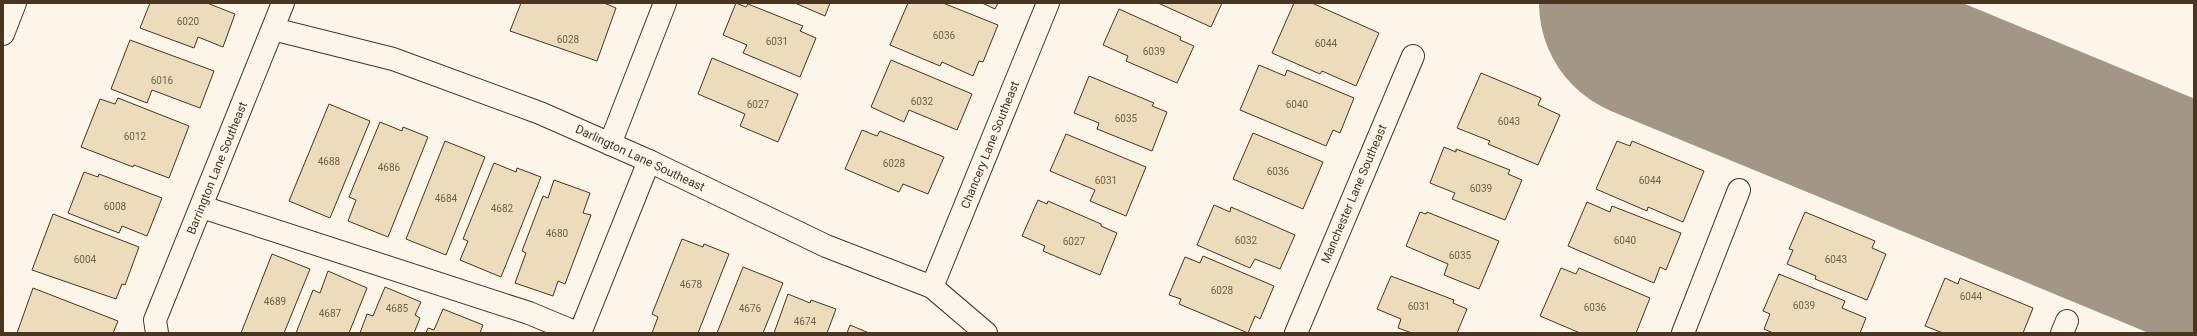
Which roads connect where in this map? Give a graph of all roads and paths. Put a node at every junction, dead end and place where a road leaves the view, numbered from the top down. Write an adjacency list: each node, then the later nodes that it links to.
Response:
1 (15, 3): 6 (street)
2 (283, 3): 5 (street, Barrington Lane Southeast)
3 (665, 3): 8 (street)
4 (1048, 3): 12 (street, Chancery Lane Southeast)
5 (273, 29): 8 (street, Darlington Lane Southeast); 11 (street, Barrington Lane Southeast)
6 (3, 34)
7 (1413, 56): 17 (street, Manchester Lane Southeast)
8 (610, 144): 9 (street, Darlington Lane Southeast)
9 (649, 161): 12 (street, Darlington Lane Southeast); 15 (street)
10 (1739, 190): 18 (street)
11 (202, 207): 13 (street, Barrington Lane Southeast); 14 (street)
12 (932, 287): 16 (street, Darlington Lane Southeast)
13 (157, 333)
14 (577, 333)
15 (580, 333)
16 (986, 333)
17 (1296, 333)
18 (1683, 333)

